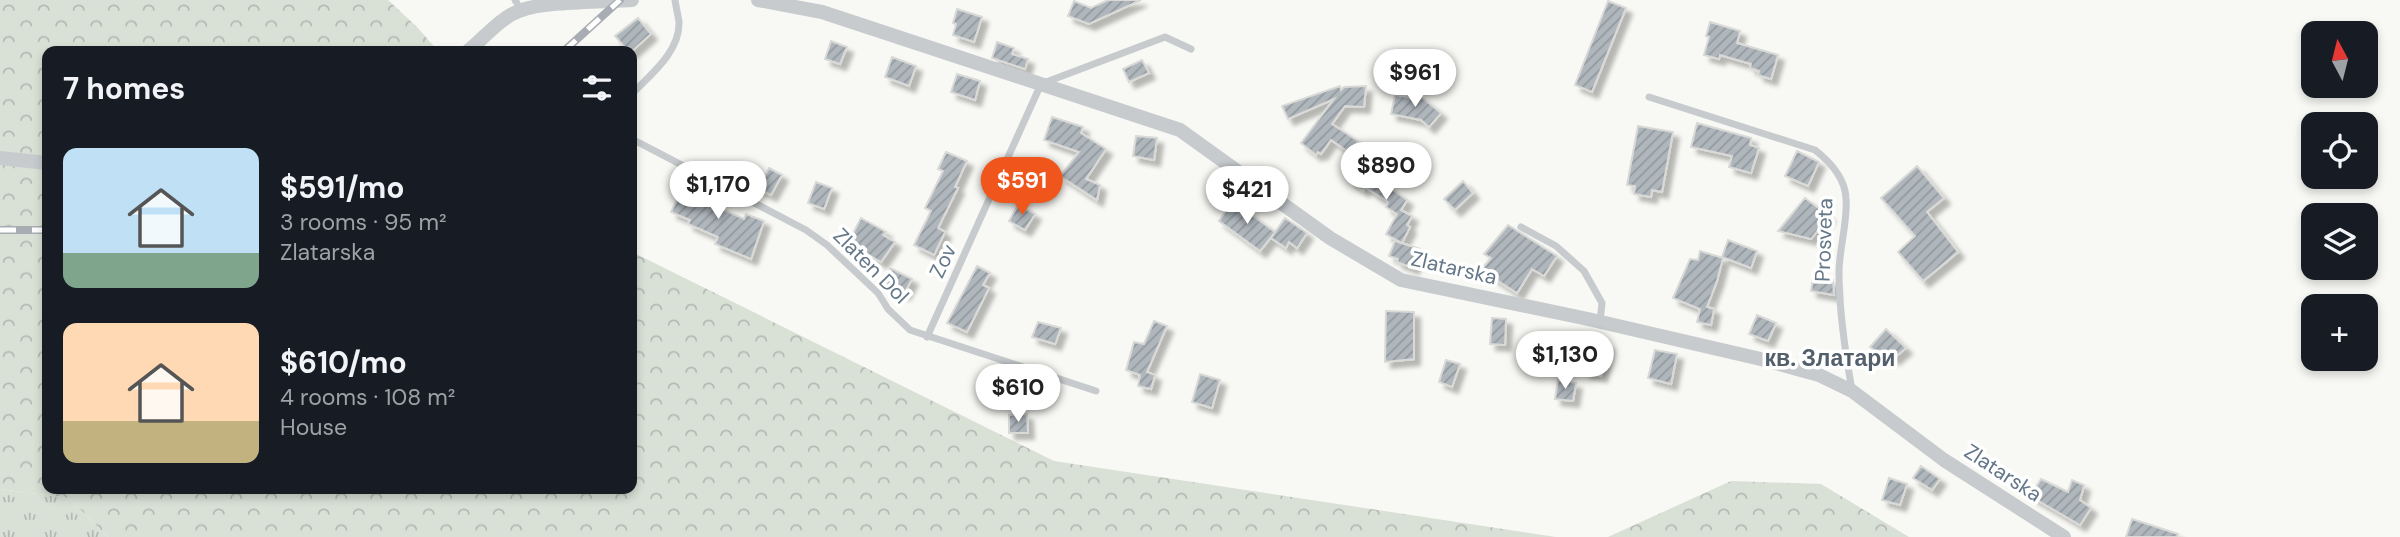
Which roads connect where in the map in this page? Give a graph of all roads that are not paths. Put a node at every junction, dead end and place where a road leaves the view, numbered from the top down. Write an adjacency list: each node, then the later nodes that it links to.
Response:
1 (632, 0): 4 (street)
2 (675, 0): 8 (lane)
3 (758, 0): 7 (street, Zlatarska)
4 (518, 5): 5 (street)
5 (474, 46)
6 (1191, 49): 7 (lane)
7 (1041, 84): 14 (street, Zlatarska); 15 (lane, Zov)
8 (637, 89)
9 (1648, 97): 17 (lane, Prosveta)
10 (637, 142): 15 (lane, Zlaten Dol)
11 (0, 158): 12 (street)
12 (42, 162)
13 (1521, 227): 14 (lane)
14 (1600, 321): 17 (street, Zlatarska)
15 (927, 337): 16 (lane, Zlaten Dol)
16 (1096, 391)
17 (1852, 391): 18 (street, Zlatarska)
18 (2064, 537)

